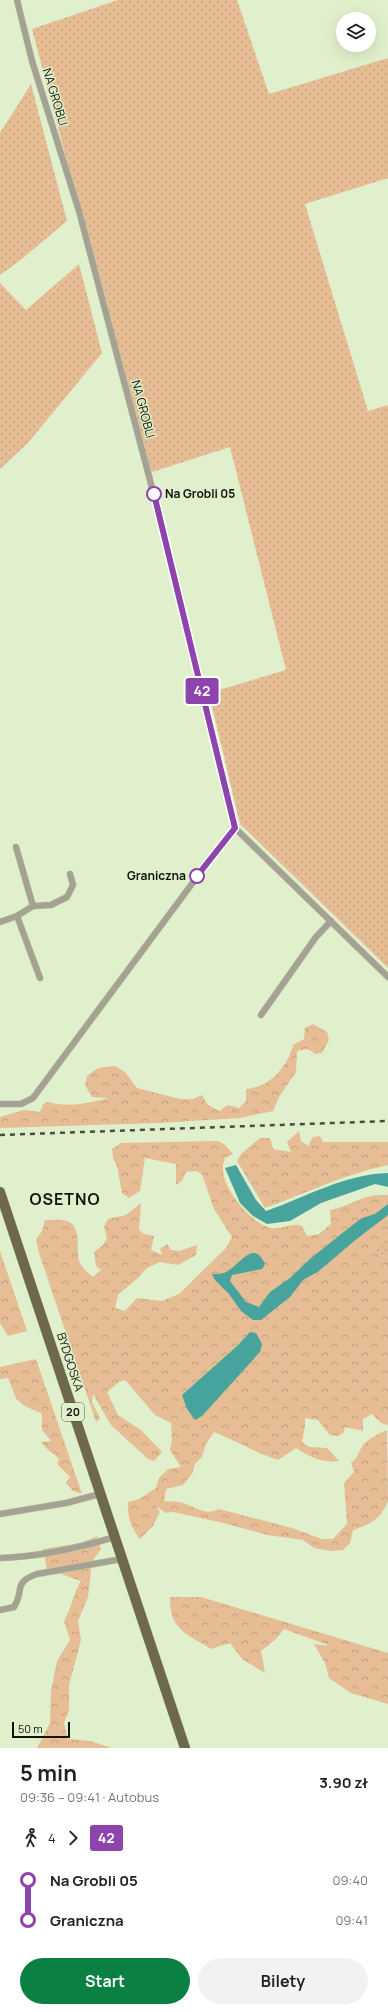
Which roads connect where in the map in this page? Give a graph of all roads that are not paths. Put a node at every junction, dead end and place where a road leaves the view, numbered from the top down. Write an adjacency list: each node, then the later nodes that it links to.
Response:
1 (17, 0): 2 (street, NA GROBLI)
2 (235, 828): 7 (street); 12 (street)
3 (16, 847): 5 (street)
4 (70, 874): 5 (street)
5 (33, 906): 6 (street)
6 (17, 916): 8 (street); 10 (street)
7 (331, 921): 9 (street); 11 (street)
8 (0, 922)
9 (388, 977)
10 (40, 978)
11 (261, 1016)
12 (0, 1104)
13 (0, 1192): 15 (main road, BYDGOSKA / 20)
14 (0, 1205): 15 (main road, BYDGOSKA / 20)
15 (13, 1235): 16 (main road, BYDGOSKA / 20)
16 (100, 1494): 17 (street); 18 (main road, BYDGOSKA / 20)
17 (0, 1514)
18 (115, 1537): 19 (street); 20 (main road, BYDGOSKA / 20)
19 (0, 1558)
20 (122, 1559): 21 (street); 22 (main road, BYDGOSKA / 20)
21 (0, 1610)
22 (185, 1748)

